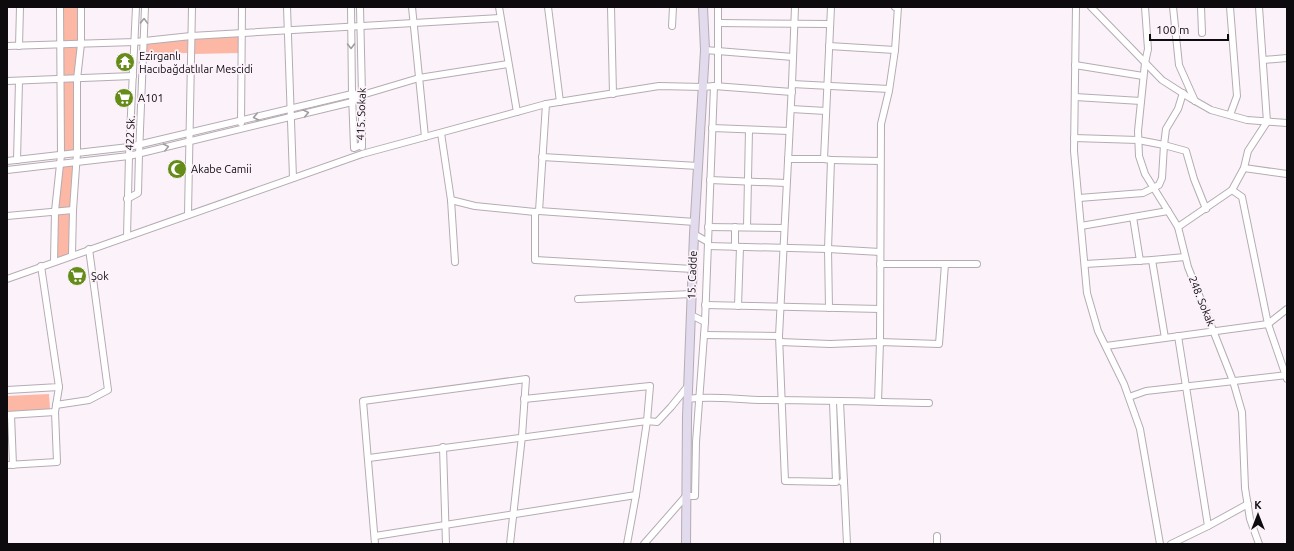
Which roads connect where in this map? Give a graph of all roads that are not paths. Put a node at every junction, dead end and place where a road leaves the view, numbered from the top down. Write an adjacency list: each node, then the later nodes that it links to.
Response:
1 (20, 7): 45 (street)
2 (60, 7): 42 (street)
3 (80, 7): 43 (street)
4 (136, 7): 41 (street, 422 Sk.)
5 (145, 7): 40 (street, 422 Sk., one-way to 5)
6 (192, 7): 39 (street)
7 (242, 7): 38 (street)
8 (287, 7): 36 (street)
9 (350, 7): 35 (street, 415. Sokak)
10 (360, 7): 34 (street, 415. Sokak)
11 (412, 7): 30 (street)
12 (499, 7): 28 (street)
13 (548, 7): 77 (street)
14 (611, 7): 71 (street)
15 (672, 7): 33 (street)
16 (704, 7): 47 (main road, 15. Cadde)
17 (718, 7): 29 (street)
18 (795, 7): 31 (street)
19 (831, 7): 32 (street)
20 (896, 7): 48 (street)
21 (1076, 7): 55 (street)
22 (1091, 7): 54 (street)
23 (1145, 7): 54 (street, 248. Sokak)
24 (1173, 7): 75 (street)
25 (1201, 7): 37 (street)
26 (1230, 7): 83 (street)
27 (1259, 7): 52 (street)
28 (500, 18): 30 (street); 53 (street)
29 (718, 22): 31 (street); 49 (street)
30 (414, 24): 34 (street); 58 (street)
31 (794, 24): 32 (street); 50 (street)
32 (830, 24): 46 (street)
33 (672, 26)
34 (361, 27): 35 (street); 72 (street, 415. Sokak)
35 (351, 28): 36 (street); 70 (street, 415. Sokak, one-way to 70)
36 (288, 31): 38 (street); 79 (street)
37 (1202, 33)
38 (241, 34): 39 (street); 85 (street)
39 (191, 36): 40 (street); 92 (street)
40 (144, 40): 41 (street); 98 (street, 422 Sk.)
41 (135, 42): 43 (street); 56 (street, 422 Sk.)
42 (60, 44): 43 (street); 45 (street); 60 (street)
43 (81, 44): 59 (street)
44 (7, 46): 45 (street)
45 (19, 46)
46 (829, 46): 48 (street); 64 (street)
47 (705, 50): 49 (street); 66 (main road, 15. Cadde)
48 (895, 50): 67 (street)
49 (718, 52): 50 (street); 65 (street)
50 (793, 57): 63 (street)
51 (1287, 58): 52 (street)
52 (1263, 60): 86 (street)
53 (508, 64): 58 (street); 82 (street)
54 (1145, 64): 57 (street, 248. Sokak); 69 (street)
55 (1076, 65): 57 (street); 73 (street)
56 (133, 76): 59 (street); 101 (street, 422 Sk.)
57 (1143, 76): 74 (street, 248. Sokak)
58 (419, 78): 72 (street); 94 (street)
59 (77, 79): 60 (street); 102 (street)
60 (61, 80): 62 (street); 105 (street)
61 (7, 81): 62 (street)
62 (19, 81): 109 (street)
63 (792, 84): 64 (street); 68 (street)
64 (827, 85): 67 (street); 81 (street)
65 (716, 86): 66 (street); 68 (street); 88 (street)
66 (703, 87): 71 (street); 116 (main road, 15. Cadde)
67 (889, 88): 113 (street)
68 (792, 92): 80 (street)
69 (1183, 93): 75 (street); 100 (street)
70 (352, 94): 72 (street); 76 (street, 415. Sokak); 79 (street)
71 (613, 94): 77 (street)
72 (362, 95): 76 (street); 99 (street, 415. Sokak)
73 (1075, 97): 74 (street); 95 (street)
74 (1141, 101): 96 (street, 248. Sokak)
75 (1195, 101): 83 (street)
76 (352, 102): 84 (street, one-way to 76); 99 (street, 415. Sokak)
77 (560, 102): 78 (street)
78 (546, 104): 82 (street); 107 (street)
79 (290, 109): 84 (street); 85 (street, one-way to 85)
80 (791, 109): 81 (street); 91 (street)
81 (826, 111): 110 (street)
82 (516, 112): 93 (street)
83 (1230, 115): 86 (street)
84 (291, 116): 89 (street); 120 (street)
85 (241, 120): 89 (street); 92 (street)
86 (1267, 122): 87 (street); 117 (street)
87 (1287, 123)
88 (712, 128): 90 (street); 121 (street)
89 (241, 129): 97 (street)
90 (749, 130): 91 (street); 122 (street)
91 (789, 131): 108 (street)
92 (190, 133): 97 (street); 98 (street)
93 (441, 133): 94 (street); 128 (street)
94 (425, 137): 104 (street)
95 (1074, 138): 96 (street); 126 (street)
96 (1138, 140): 100 (street); 124 (street, 248. Sokak)
97 (189, 142): 103 (street, one-way to 97); 134 (street)
98 (140, 144): 101 (street); 103 (street, 422 Sk.)
99 (361, 145): 104 (street)
100 (1164, 145): 124 (street); 129 (street)
101 (129, 147): 102 (street); 106 (street, 422 Sk.)
102 (77, 153): 105 (street); 114 (street)
103 (139, 154): 106 (street); 127 (street, 422 Sk.)
104 (362, 154): 120 (street)
105 (61, 155): 109 (street); 115 (street)
106 (128, 156): 114 (street); 127 (street, 422 Sk.)
107 (542, 157): 116 (street); 131 (street)
108 (788, 159): 110 (street); 123 (street)
109 (17, 160): 112 (street)
110 (824, 160): 111 (street)
111 (831, 160): 113 (street); 149 (street)
112 (7, 161)
113 (880, 161): 151 (street)
114 (76, 162): 115 (street); 130 (street)
115 (60, 164): 118 (street); 133 (street)
116 (698, 166): 137 (main road, 15. Cadde)
117 (1244, 168): 119 (street); 125 (street)
118 (7, 170)
119 (1287, 174)
120 (293, 178): 134 (street)
121 (710, 180): 122 (street); 139 (street)
122 (748, 181): 123 (street); 141 (street)
123 (786, 183): 143 (street)
124 (1154, 188): 126 (street); 132 (street, 248. Sokak)
125 (1232, 190): 129 (street); 175 (street)
126 (1079, 198): 138 (street)
127 (127, 199): 145 (street, 422 Sk.)
128 (451, 200): 131 (street); 157 (street)
129 (1206, 209): 142 (street)
130 (73, 210): 133 (street); 152 (street)
131 (537, 211): 137 (street); 163 (street)
132 (1168, 211): 136 (street); 142 (street, 248. Sokak)
133 (55, 212): 135 (street); 156 (street)
134 (188, 214): 145 (street)
135 (7, 216)
136 (1132, 217): 138 (street); 155 (street)
137 (695, 222): 144 (main road, 15. Cadde)
138 (1082, 226): 161 (street)
139 (708, 227): 140 (street); 146 (street)
140 (735, 227): 141 (street); 147 (street)
141 (747, 227): 143 (street)
142 (1178, 227): 153 (street, 248. Sokak)
143 (784, 228): 148 (street)
144 (694, 234): 146 (street); 163 (main road, 15. Cadde)
145 (127, 236): 150 (street)
146 (708, 244): 147 (street); 167 (street)
147 (738, 247): 148 (street); 168 (street)
148 (783, 248): 149 (street); 169 (street)
149 (828, 248): 151 (street); 170 (street)
150 (88, 249): 152 (street); 198 (street)
151 (880, 252): 158 (street)
152 (72, 255): 156 (street)
153 (1185, 256): 154 (street); 176 (street, 248. Sokak)
154 (1152, 260): 155 (street); 179 (street)
155 (1140, 261): 161 (street)
156 (54, 262): 162 (street)
157 (455, 262)
158 (880, 264): 159 (street); 171 (street)
159 (945, 264): 160 (street); 181 (street)
160 (977, 264)
161 (1085, 264): 182 (street)
162 (41, 266): 164 (street); 187 (street)
163 (693, 269): 165 (main road, 15. Cadde)
164 (7, 279)
165 (692, 294): 166 (street); 173 (main road, 15. Cadde)
166 (578, 299)
167 (705, 305): 168 (street); 174 (street)
168 (738, 306): 169 (street)
169 (781, 306): 170 (street); 180 (street)
170 (829, 308): 171 (street)
171 (880, 309): 181 (street)
172 (1287, 309): 175 (street)
173 (691, 315): 174 (street); 185 (main road, 15. Cadde)
174 (705, 322): 177 (street)
175 (1268, 324): 176 (street); 183 (street)
176 (1214, 332): 178 (street); 184 (street, 248. Sokak)
177 (704, 335): 180 (street); 189 (street)
178 (1178, 336): 179 (street); 186 (street)
179 (1165, 338): 182 (street)
180 (779, 339): 181 (street); 193 (street)
181 (880, 342): 196 (street)
182 (1106, 346): 190 (street)
183 (1287, 376): 184 (street)
184 (1233, 381): 186 (street); 209 (street, 248. Sokak)
185 (688, 386): 192 (main road, 15. Cadde); 200 (street)
186 (1187, 386): 190 (street); 212 (street)
187 (59, 387): 188 (street); 198 (street)
188 (7, 390)
189 (700, 397): 192 (street); 193 (street); 208 (street)
190 (1129, 397): 223 (street)
191 (524, 399): 200 (street); 201 (street); 203 (street)
192 (687, 399): 208 (main road, 15. Cadde)
193 (782, 399): 194 (street); 205 (street)
194 (833, 402): 195 (street); 205 (street)
195 (840, 402): 196 (street); 206 (street)
196 (878, 402): 197 (street)
197 (929, 403)
198 (56, 408): 199 (street); 204 (street)
199 (9, 415): 204 (street)
200 (647, 420): 201 (street); 207 (street)
201 (522, 436): 202 (street); 210 (street)
202 (443, 447): 203 (street); 211 (street)
203 (368, 458): 213 (street)
204 (10, 465)
205 (836, 482): 206 (street)
206 (844, 482): 221 (street)
207 (636, 496): 210 (street); 218 (street)
208 (686, 496): 219 (street); 220 (main road, 15. Cadde)
209 (1248, 504): 212 (street); 225 (street, 248. Sokak)
210 (513, 514): 211 (street); 217 (street)
211 (446, 524): 213 (street); 216 (street)
212 (1208, 526): 224 (street)
213 (375, 536): 215 (street)
214 (937, 536): 222 (street)
215 (375, 544)
216 (446, 544)
217 (510, 544)
218 (627, 544)
219 (644, 544)
220 (686, 544)
221 (847, 544)
222 (937, 544)
223 (1160, 544)
224 (1171, 544)
225 (1258, 544)

